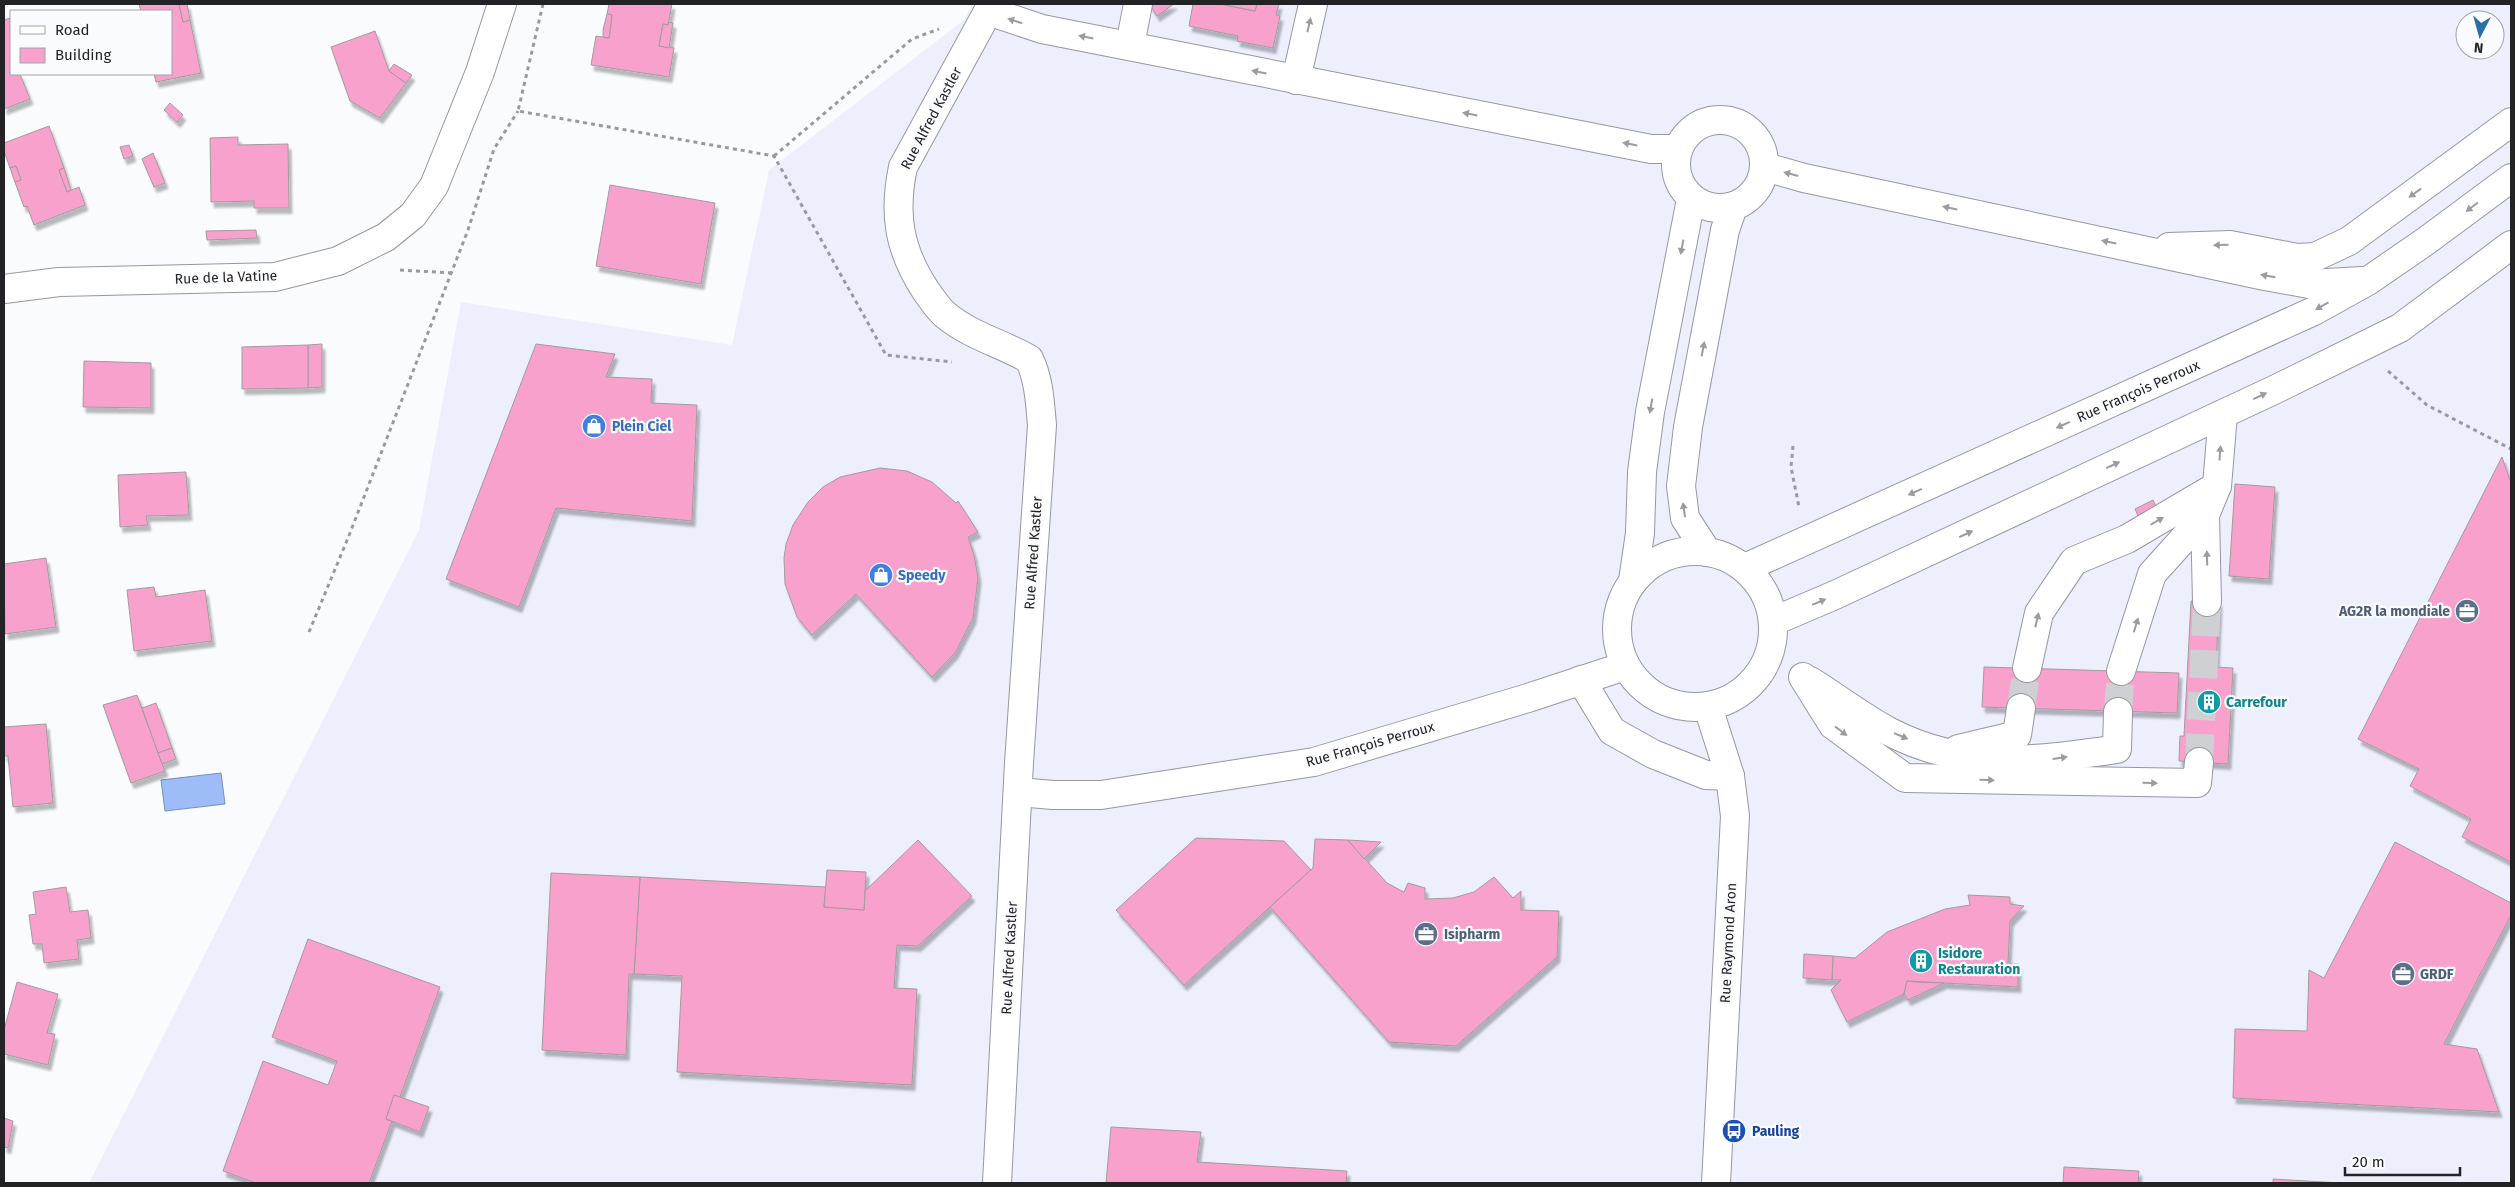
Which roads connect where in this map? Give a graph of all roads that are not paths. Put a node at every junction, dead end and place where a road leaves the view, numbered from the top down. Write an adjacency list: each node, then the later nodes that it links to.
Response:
1 (502, 4): 16 (street, Rue de la Vatine)
2 (1138, 4): 5 (street)
3 (1313, 4): 6 (street, one-way to 3)
4 (990, 8): 5 (street, one-way to 4); 37 (street, Rue Alfred Kastler)
5 (1130, 46): 6 (street, one-way to 5)
6 (1296, 80): 8 (street, one-way to 6)
7 (2511, 122): 14 (street, one-way to 14)
8 (1678, 149): 9 (street); 11 (street)
9 (1764, 167): 12 (street); 14 (street, one-way to 9)
10 (2511, 178): 15 (street, Rue François Perroux, one-way to 15)
11 (1691, 199): 12 (street); 22 (street, one-way to 22)
12 (1733, 207): 20 (street, one-way to 12)
13 (2511, 245): 17 (street, one-way to 13)
14 (2140, 249): 15 (street, one-way to 14)
15 (2368, 281): 21 (street, Rue François Perroux, one-way to 21)
16 (4, 289)
17 (2223, 414): 18 (street, one-way to 17); 24 (street, one-way to 17)
18 (2217, 486): 19 (street); 27 (street, one-way to 18)
19 (2205, 515): 23 (street, one-way to 19); 28 (street, one-way to 19)
20 (1707, 552): 21 (street); 22 (street)
21 (1745, 568): 24 (street)
22 (1633, 581): 26 (street)
23 (2207, 602)
24 (1774, 621): 25 (street)
25 (1767, 662): 29 (street); 31 (street)
26 (1625, 666): 30 (street, Rue François Perroux); 31 (street)
27 (2027, 668)
28 (2121, 672)
29 (1804, 676): 34 (street, one-way to 34); 35 (street, one-way to 35)
30 (1581, 680): 36 (street); 37 (street, Rue François Perroux)
31 (1708, 707): 36 (street, Rue Raymond Aron)
32 (2020, 708): 34 (street)
33 (2118, 712): 34 (street, one-way to 33)
34 (1942, 753)
35 (2199, 762)
36 (1730, 776): 39 (street, Rue Raymond Aron)
37 (1018, 792): 38 (street, Rue Alfred Kastler)
38 (997, 1183)
39 (1716, 1183)

